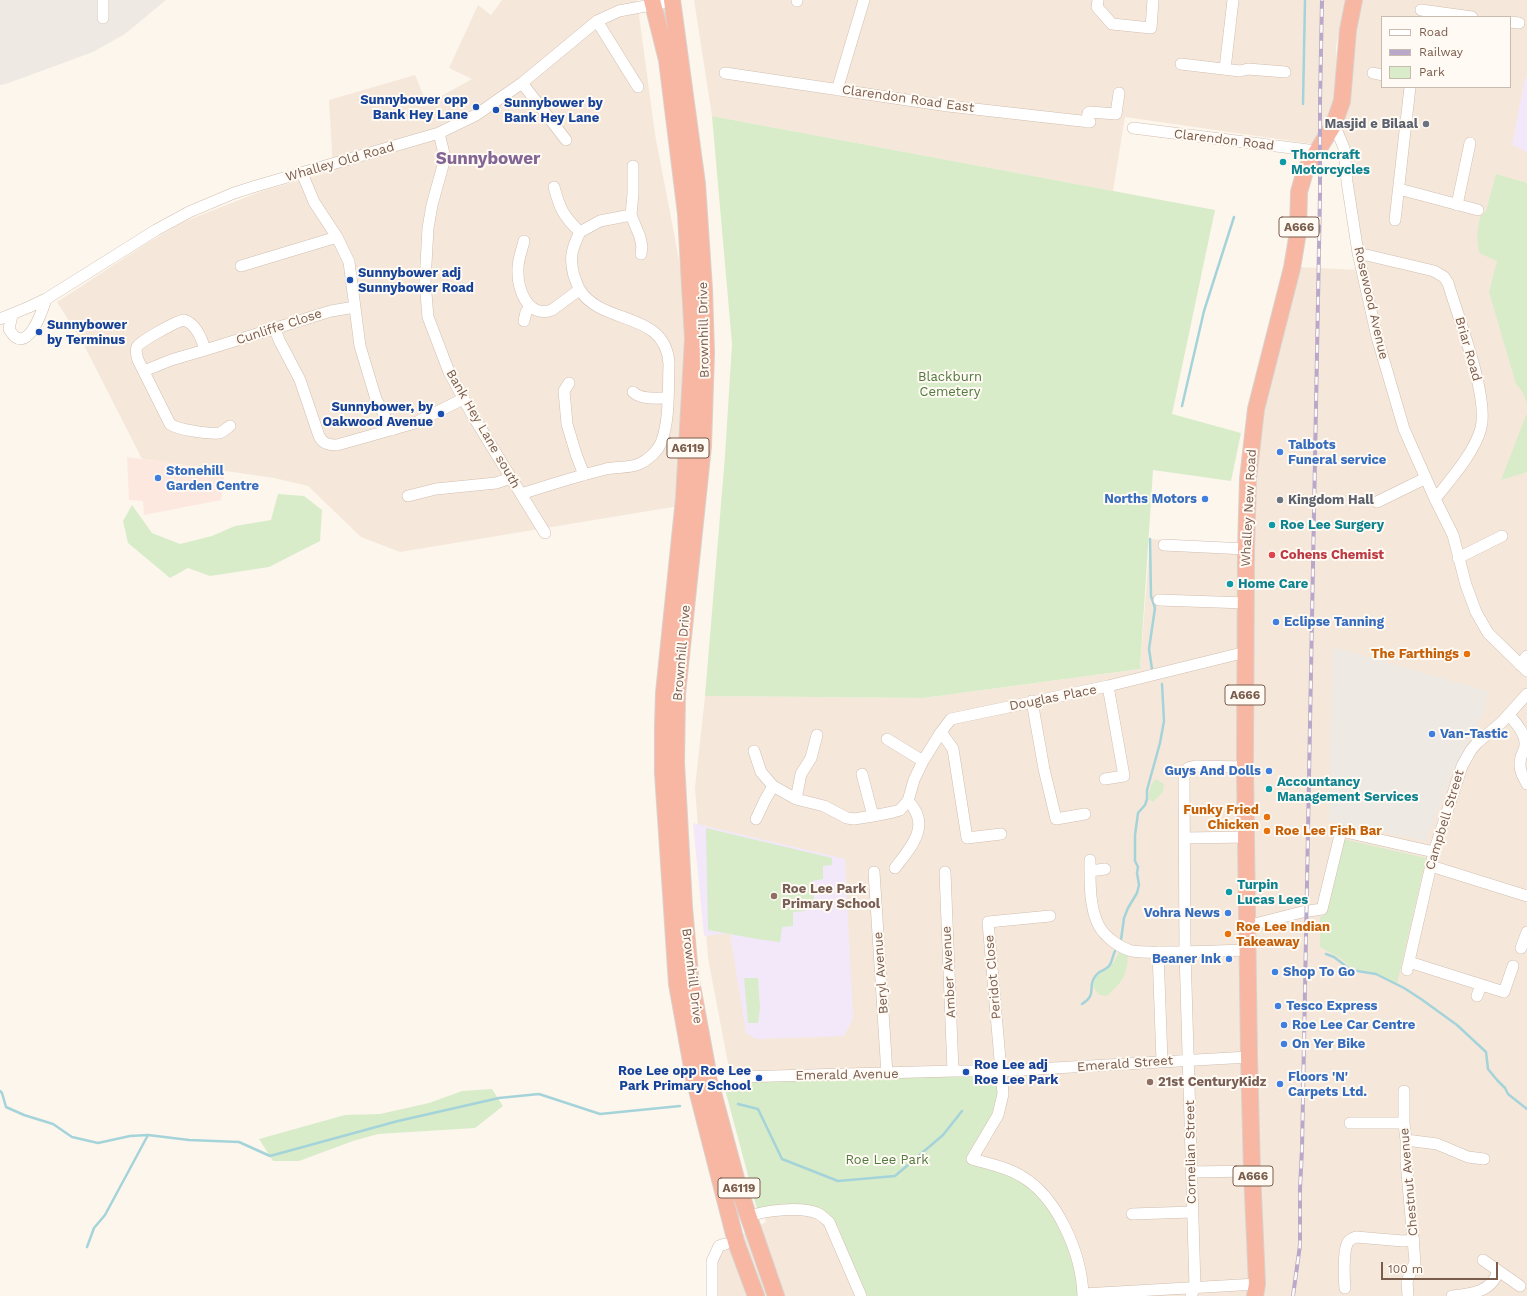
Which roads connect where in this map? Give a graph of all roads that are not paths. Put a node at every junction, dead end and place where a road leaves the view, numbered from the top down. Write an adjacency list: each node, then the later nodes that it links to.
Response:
1 (103, 0): 11 (street)
2 (864, 0): 20 (street)
3 (1098, 0): 4 (street)
4 (1153, 0)
5 (1233, 0): 14 (street)
6 (1354, 0): 22 (highway, Whalley New Road / A666)
7 (672, 1): 8 (street, Whalley Old Road); 119 (highway, Brownhill Drive / A6119)
8 (652, 3): 12 (street, Whalley Old Road); 119 (highway, Brownhill Drive / A6119)
9 (1421, 9): 10 (street)
10 (1466, 16)
11 (104, 18)
12 (597, 21): 17 (street, Whalley Old Road); 18 (street)
13 (1181, 64): 14 (street)
14 (1225, 69): 15 (street)
15 (1286, 72)
16 (725, 73): 20 (street, Clarendon Road East)
17 (522, 83): 24 (street, Whalley Old Road); 25 (street)
18 (638, 87)
19 (1410, 88): 31 (street)
20 (837, 90): 21 (street, Clarendon Road East)
21 (1119, 93)
22 (1334, 124): 27 (highway, Whalley New Road / A666); 39 (street, Rosewood Avenue)
23 (1133, 128): 27 (street, Clarendon Road)
24 (438, 133): 29 (street, Whalley Old Road); 55 (street, Bank Hey Lane south)
25 (566, 140)
26 (1470, 143): 32 (street)
27 (1316, 151): 68 (highway, Whalley New Road / A666)
28 (633, 166): 34 (street)
29 (302, 173): 37 (street); 43 (street, Whalley Old Road)
30 (554, 187): 36 (street)
31 (1399, 189): 32 (street); 35 (street)
32 (1457, 204): 33 (street)
33 (1478, 210)
34 (631, 215): 36 (street); 40 (street)
35 (1395, 220)
36 (580, 232): 42 (street)
37 (337, 237): 41 (street); 44 (street)
38 (524, 240): 45 (street)
39 (1358, 252): 60 (street, Rosewood Avenue); 63 (street, Briar Road)
40 (641, 254)
41 (241, 266)
42 (579, 290): 45 (street); 54 (street)
43 (46, 299): 46 (street, Whalley Old Road); 46 (street)
44 (355, 307): 49 (street, Cunliffe Close); 57 (street)
45 (530, 307): 48 (street)
46 (12, 315): 47 (street, Whalley Old Road)
47 (0, 319)
48 (524, 321)
49 (275, 329): 50 (street, Cunliffe Close); 57 (street)
50 (204, 350): 51 (street, Cunliffe Close); 51 (street)
51 (144, 371): 56 (street)
52 (569, 383): 58 (street)
53 (633, 392): 54 (street)
54 (668, 398): 58 (street, Bank Hey Lane south)
55 (463, 399): 57 (street); 59 (street, Bank Hey Lane south)
56 (230, 426)
57 (392, 430)
58 (584, 475): 61 (street, Bank Hey Lane south)
59 (511, 478): 61 (street, Bank Hey Lane south); 62 (street)
60 (1426, 478): 63 (street, Rosewood Avenue); 64 (street)
61 (521, 494): 65 (street, Bank Hey Lane south)
62 (408, 496)
63 (1434, 498): 69 (street, Rosewood Avenue)
64 (1376, 502)
65 (545, 533)
66 (1502, 536): 69 (street)
67 (1164, 545): 68 (street)
68 (1246, 549): 71 (highway, Whalley New Road / A666)
69 (1458, 558): 73 (street, Rosewood Avenue)
70 (1159, 600): 71 (street)
71 (1246, 603): 72 (highway, Whalley New Road / A666)
72 (1246, 652): 74 (street, Douglas Place); 83 (highway, Whalley New Road / A666)
73 (1525, 664)
74 (1108, 686): 76 (street, Douglas Place); 85 (street)
75 (1527, 694): 77 (street, Campbell Street)
76 (1032, 701): 78 (street, Douglas Place); 90 (street)
77 (1509, 715): 86 (street); 96 (street, Campbell Street)
78 (941, 732): 82 (street, Douglas Place); 93 (street)
79 (817, 735): 88 (street)
80 (887, 739): 82 (street)
81 (754, 751): 87 (street)
82 (923, 761): 89 (street, Douglas Place)
83 (1245, 767): 94 (highway, Whalley New Road / A666); 95 (street, Cornelian Street)
84 (862, 774): 91 (street)
85 (1105, 779)
86 (1527, 784)
87 (773, 786): 88 (street); 92 (street)
88 (796, 799): 91 (street)
89 (908, 801): 91 (street); 98 (street)
90 (1085, 814)
91 (873, 816)
92 (756, 819)
93 (1002, 834)
94 (1246, 837): 95 (street); 104 (highway, Whalley New Road / A666)
95 (1185, 838): 109 (street, Cornelian Street)
96 (1434, 852): 97 (street, Campbell Street); 104 (street)
97 (1431, 866): 102 (street); 111 (street, Campbell Street)
98 (895, 868)
99 (1105, 869): 108 (street)
100 (874, 872): 118 (street, Beryl Avenue)
101 (945, 872): 116 (street, Amber Avenue)
102 (1527, 896)
103 (1050, 916): 117 (street, Peridot Close)
104 (1247, 926): 107 (highway, Whalley New Road / A666)
105 (1527, 932): 106 (street)
106 (1521, 948)
107 (1248, 950): 109 (street); 113 (highway, Whalley New Road / A666)
108 (1158, 952): 109 (street); 115 (street)
109 (1185, 952): 114 (street, Cornelian Street)
110 (1513, 966): 111 (street)
111 (1481, 985): 112 (street)
112 (1477, 996)
113 (1249, 1056): 114 (street, Emerald Street); 125 (highway, Whalley New Road / A666)
114 (1189, 1060): 115 (street, Emerald Street); 126 (street, Cornelian Street)
115 (1162, 1061): 117 (street, Emerald Street)
116 (954, 1071): 117 (street, Emerald Avenue); 118 (street, Emerald Avenue)
117 (1001, 1071): 138 (street)
118 (887, 1074): 119 (street, Emerald Avenue)
119 (701, 1078): 129 (highway, Brownhill Drive / A6119); 141 (highway, Brownhill Drive / A6119)
120 (1404, 1091): 122 (street, Chestnut Avenue)
121 (1350, 1123): 122 (street)
122 (1404, 1123): 123 (street, Chestnut Avenue)
123 (1406, 1140): 124 (street); 130 (street, Chestnut Avenue)
124 (1484, 1159)
125 (1252, 1171): 126 (street); 136 (highway, Whalley New Road / A666)
126 (1191, 1172): 127 (street, Cornelian Street)
127 (1192, 1212): 128 (street); 137 (street, Cornelian Street)
128 (1132, 1214)
129 (748, 1217): 142 (highway, Brownhill Drive / A6119); 143 (street)
130 (1414, 1240): 135 (street); 144 (street, Chestnut Avenue)
131 (725, 1244): 140 (street)
132 (1483, 1260): 133 (street)
133 (1498, 1271): 134 (street); 139 (street)
134 (1520, 1286)
135 (1345, 1288)
136 (1256, 1290): 137 (street)
137 (1193, 1291): 138 (street)
138 (1083, 1295)
139 (1473, 1295): 145 (street)
140 (712, 1296)
141 (756, 1296)
142 (776, 1296)
143 (861, 1296)
144 (1408, 1296)
145 (1452, 1296)

